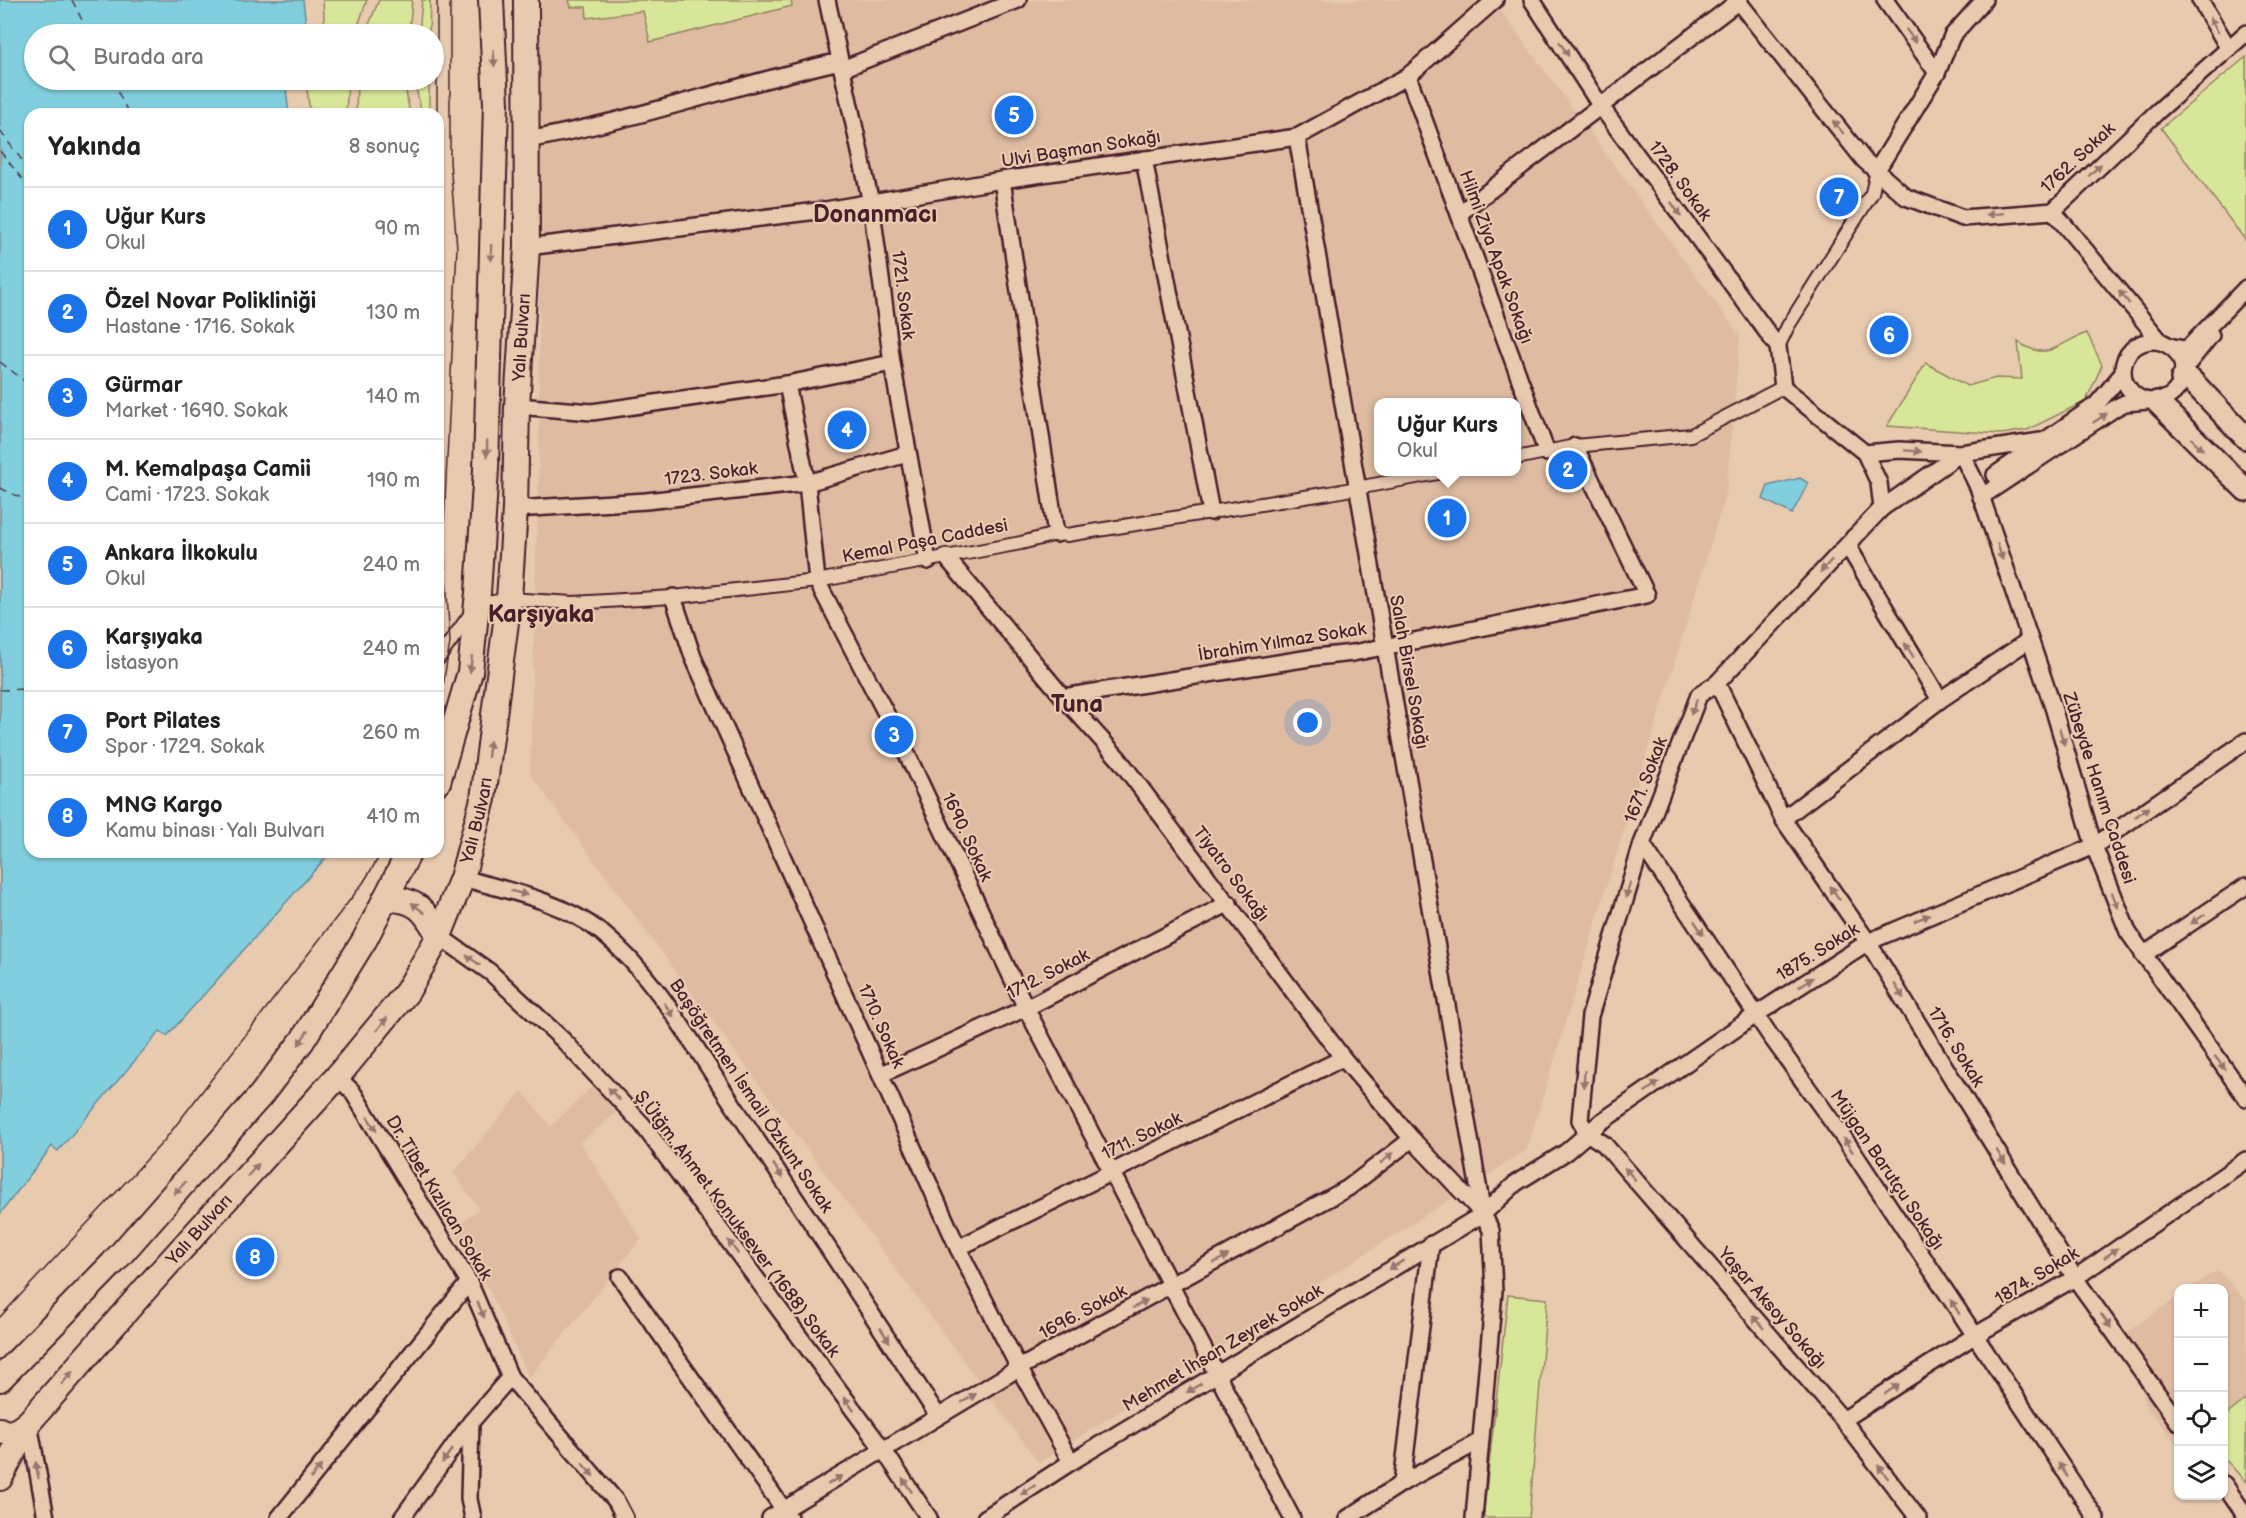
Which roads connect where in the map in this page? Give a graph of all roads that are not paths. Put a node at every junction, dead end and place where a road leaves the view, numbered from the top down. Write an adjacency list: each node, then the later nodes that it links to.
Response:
1 (491, 0): 60 (main road, Yalı Bulvarı, one-way to 60)
2 (526, 0): 18 (main road, Yalı Bulvarı)
3 (827, 0): 13 (street, 1721. Sokak)
4 (1018, 0): 13 (street)
5 (1495, 0): 15 (street)
6 (1532, 0): 16 (street, 1728. Sokak, one-way to 16)
7 (1885, 0): 14 (street, one-way to 14)
8 (1984, 0): 14 (street)
9 (2200, 0): 12 (street, one-way to 9)
10 (1738, 1): 16 (street); 20 (street, 1762. Sokak, one-way to 10)
11 (2246, 33): 12 (street, 1762. Sokak)
12 (2229, 49): 23 (street, 1762. Sokak, one-way to 12)
13 (841, 65): 18 (street); 22 (street, 1721. Sokak)
14 (1937, 73): 20 (street)
15 (1408, 76): 17 (street); 24 (street, Hilmi Ziya Apak Sokağı)
16 (1602, 108): 24 (street); 29 (street, 1728. Sokak, one-way to 29)
17 (1297, 137): 19 (street, Ulvi Başman Sokağı); 47 (street, Salah Birsel Sokağı)
18 (527, 140): 25 (main road, Yalı Bulvarı)
19 (1144, 159): 21 (street, Ulvi Başman Sokağı); 52 (street)
20 (1877, 170): 23 (street, 1762. Sokak, one-way to 20); 29 (street)
21 (1002, 180): 22 (street, Ulvi Başman Sokağı); 53 (street)
22 (872, 203): 25 (street, Ulvi Başman Sokağı); 30 (street, 1721. Sokak)
23 (2053, 211): 28 (street, one-way to 23)
24 (1460, 213): 40 (street, Hilmi Ziya Apak Sokağı)
25 (527, 247): 36 (main road, Yalı Bulvarı)
26 (2246, 288): 28 (street)
27 (2246, 300): 32 (street)
28 (2165, 344): 31 (street); 32 (street)
29 (1778, 347): 34 (street, 1728. Sokak)
30 (892, 363): 33 (street); 43 (street, 1721. Sokak)
31 (2122, 373): 35 (street); 38 (street)
32 (2182, 374): 35 (street); 37 (main road)
33 (787, 384): 36 (street); 46 (street, 1690. Sokak)
34 (1783, 387): 39 (street); 41 (street)
35 (2152, 401): 48 (main road, one-way to 48); 49 (street, one-way to 35)
36 (517, 406): 51 (main road, Yalı Bulvarı)
37 (2246, 438)
38 (2046, 440): 42 (street); 49 (street)
39 (1575, 446): 40 (street); 62 (street, İbrahim Yılmaz Sokak)
40 (1546, 453): 44 (street)
41 (1865, 453): 42 (street, one-way to 42); 50 (street)
42 (1961, 453): 49 (street, Zübeyde Hanım Caddesi); 50 (street, 1671. Sokak)
43 (907, 454): 46 (street, 1723. Sokak); 56 (street, 1721. Sokak)
44 (1521, 457)
45 (1416, 476): 47 (street, Kemal Paşa Caddesi)
46 (807, 483): 51 (street, 1723. Sokak); 57 (street, 1690. Sokak)
47 (1358, 487): 52 (street, Kemal Paşa Caddesi); 62 (street, Salah Birsel Sokağı)
48 (2246, 490)
49 (1980, 492): 61 (street, Zübeyde Hanım Caddesi, one-way to 61)
50 (1882, 508): 54 (street, 1671. Sokak)
51 (515, 509): 59 (main road, Yalı Bulvarı)
52 (1210, 512): 53 (street, Kemal Paşa Caddesi)
53 (1056, 534): 55 (street, Kemal Paşa Caddesi)
54 (1854, 536): 64 (street, 1671. Sokak, one-way to 64); 66 (street, one-way to 54)
55 (946, 557): 56 (street, Kemal Paşa Caddesi); 65 (street, Tiyatro Sokağı)
56 (928, 561): 57 (street, Kemal Paşa Caddesi)
57 (818, 581): 58 (street, Kemal Paşa Caddesi); 80 (street, 1690. Sokak)
58 (673, 597): 59 (street, Kemal Paşa Caddesi); 83 (street, 1710. Sokak)
59 (509, 599): 60 (street, Kemal Paşa Caddesi); 73 (main road, Yalı Bulvarı, one-way to 59)
60 (477, 605): 63 (street); 68 (main road, Yalı Bulvarı, one-way to 68)
61 (2030, 640): 66 (street); 71 (street, Zübeyde Hanım Caddesi, one-way to 71)
62 (1384, 645): 65 (street, İbrahim Yılmaz Sokak); 90 (street, Salah Birsel Sokağı)
63 (444, 651)
64 (1717, 683): 69 (street, 1716. Sokak); 70 (street, 1671. Sokak, one-way to 70)
65 (1063, 697): 75 (street, Tiyatro Sokağı)
66 (1940, 700): 69 (street)
67 (2246, 741): 71 (street, 1875. Sokak, one-way to 67)
68 (444, 761)
69 (1784, 819): 78 (street, 1716. Sokak, one-way to 69)
70 (1642, 844): 81 (street, Müjgan Barutçu Sokağı, one-way to 81); 86 (street, 1671. Sokak, one-way to 86)
71 (2094, 846): 78 (street, 1875. Sokak, one-way to 71); 79 (street, Zübeyde Hanım Caddesi, one-way to 79)
72 (406, 858): 76 (main road)
73 (462, 878): 77 (main road, Yalı Bulvarı); 102 (street, Başöğretmen İsmail Özkunt Sokak, one-way to 102)
74 (2246, 886): 79 (street, one-way to 79)
75 (1229, 903): 80 (street, 1712. Sokak); 82 (street, Tiyatro Sokağı)
76 (381, 907): 77 (main road, one-way to 76); 101 (main road, one-way to 101)
77 (439, 936): 84 (main road, Yalı Bulvarı, one-way to 77); 109 (street, Ş.Ütğm. Ahmet Konuksever (1688) Sokak, one-way to 77)
78 (1868, 942): 81 (street, 1875. Sokak, one-way to 78); 94 (street, 1716. Sokak, one-way to 94)
79 (2143, 955): 85 (street, Zübeyde Hanım Caddesi, one-way to 85)
80 (1026, 1008): 83 (street, 1712. Sokak); 89 (street, 1690. Sokak)
81 (1757, 1014): 86 (street, 1875. Sokak, one-way to 81); 97 (street, Müjgan Barutçu Sokağı, one-way to 81)
82 (1343, 1059): 87 (street, Tiyatro Sokağı); 89 (street, 1711. Sokak)
83 (882, 1074): 92 (street, 1710. Sokak)
84 (337, 1077): 95 (street, Dr. Tibet Kızılcan Sokak, one-way to 95); 105 (main road, Yalı Bulvarı, one-way to 84)
85 (2246, 1098)
86 (1587, 1133): 90 (street, 1875. Sokak); 104 (street, Yaşar Aksoy Sokağı, one-way to 86)
87 (1412, 1139): 90 (street, Tiyatro Sokağı); 96 (street, 1696. Sokak, one-way to 87)
88 (2246, 1160): 94 (street, 1874. Sokak, one-way to 88)
89 (1111, 1173): 92 (street, 1711. Sokak); 96 (street, 1690. Sokak)
90 (1483, 1214): 91 (street, Mehmet İhsan Zeyrek Sokak); 108 (street, Salah Birsel Sokağı)
91 (1431, 1244): 99 (street, Mehmet İhsan Zeyrek Sokak, one-way to 99); 112 (street)
92 (958, 1248): 98 (street, 1710. Sokak)
93 (620, 1277): 114 (street)
94 (2075, 1278): 97 (street, 1874. Sokak); 103 (street, 1716. Sokak, one-way to 103)
95 (469, 1282): 100 (street, Dr. Tibet Kızılcan Sokak, one-way to 100); 117 (street, one-way to 95)
96 (1170, 1288): 98 (street, 1696. Sokak, one-way to 96); 99 (street, 1690. Sokak)
97 (1974, 1336): 104 (street, 1874. Sokak, one-way to 97); 128 (street, Müjgan Barutçu Sokağı, one-way to 97)
98 (1019, 1368): 102 (street, 1696. Sokak, one-way to 98); 110 (street, 1710. Sokak)
99 (1216, 1374): 110 (street, Mehmet İhsan Zeyrek Sokak, one-way to 110); 124 (street, 1690. Sokak)
100 (510, 1377): 106 (street); 120 (street, Dr. Tibet Kızılcan Sokak, one-way to 120)
101 (0, 1379)
102 (938, 1416): 109 (street, 1696. Sokak)
103 (2174, 1416)
104 (1843, 1420): 127 (street, Yaşar Aksoy Sokağı, one-way to 104)
105 (29, 1422): 107 (main road); 111 (main road, Yalı Bulvarı); 116 (street, one-way to 105)
106 (471, 1422): 118 (street, one-way to 118); 119 (street)
107 (0, 1430)
108 (1480, 1441): 112 (street); 126 (street, Salah Birsel Sokağı)
109 (884, 1451): 114 (street, 1696. Sokak, one-way to 109); 122 (street, Ş.Ütğm. Ahmet Konuksever (1688) Sokak, one-way to 109)
110 (1071, 1462): 123 (street, Mehmet İhsan Zeyrek Sokak, one-way to 123)
111 (0, 1478)
112 (1402, 1483): 125 (street)
113 (2228, 1491): 115 (street)
114 (788, 1514): 121 (street, 1696. Sokak)
115 (2246, 1516)
116 (46, 1518)
117 (279, 1518)
118 (402, 1518)
119 (473, 1518)
120 (625, 1518)
121 (770, 1518)
122 (929, 1518)
123 (985, 1518)
124 (1292, 1518)
125 (1348, 1518)
126 (1474, 1518)
127 (1918, 1518)
128 (2096, 1518)

